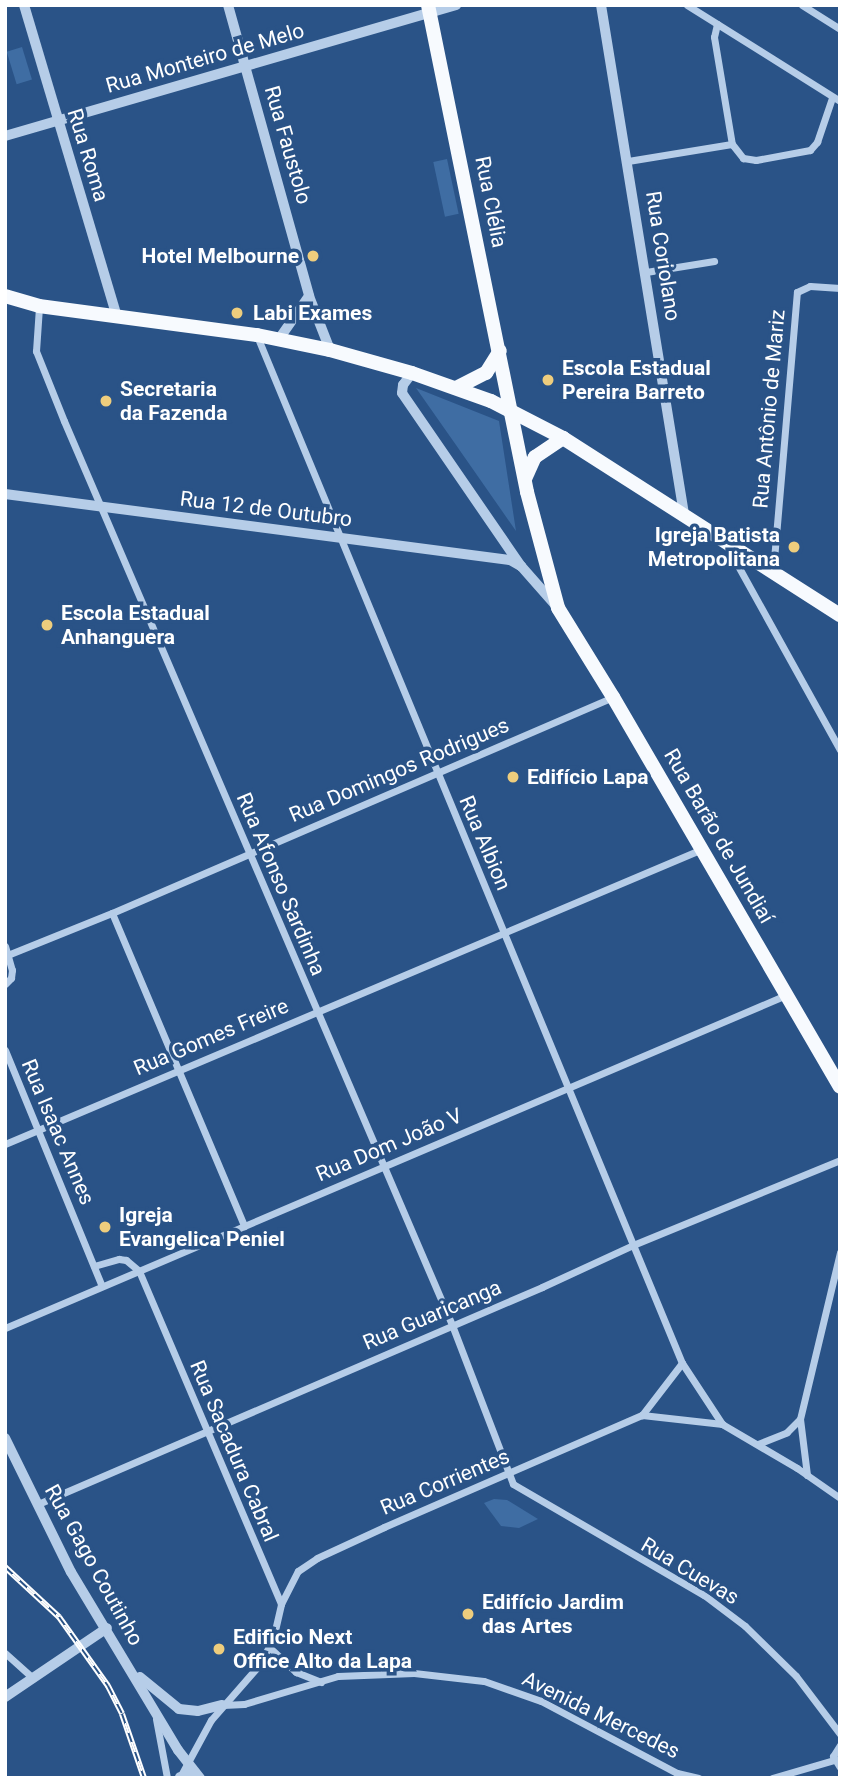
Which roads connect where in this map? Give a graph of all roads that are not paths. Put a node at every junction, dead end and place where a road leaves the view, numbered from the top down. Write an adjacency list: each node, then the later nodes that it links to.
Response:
1 (24, 5): 13 (street, Rua Roma)
2 (228, 5): 10 (street, Rua Faustolo)
3 (456, 5): 7 (street, Rua Monteiro de Melo)
4 (601, 5): 16 (street, Rua Coriolano)
5 (687, 5): 8 (street)
6 (802, 5): 9 (street)
7 (429, 9): 10 (street, Rua Monteiro de Melo); 27 (main road, Rua Clélia)
8 (717, 24): 11 (street); 15 (street)
9 (840, 29)
10 (245, 65): 13 (street, Rua Monteiro de Melo); 21 (street, Rua Faustolo)
11 (832, 98): 12 (street); 15 (street)
12 (840, 101)
13 (58, 121): 14 (street, Rua Monteiro de Melo); 23 (street, Rua Roma)
14 (5, 136)
15 (732, 144): 16 (street)
16 (628, 161): 18 (street, Rua Coriolano)
17 (715, 261): 18 (street)
18 (646, 272): 35 (street, Rua Coriolano)
19 (840, 288): 39 (street, Rua Antônio de Mariz)
20 (5, 296): 22 (main road)
21 (309, 296): 25 (street); 26 (street, Rua Faustolo)
22 (39, 306): 23 (main road); 34 (street, Rua Afonso Sardinha)
23 (117, 316): 24 (main road)
24 (257, 335): 25 (main road); 36 (street, Rua Albion)
25 (279, 339): 26 (main road)
26 (330, 350): 28 (main road)
27 (500, 351): 29 (main road); 30 (main road, Rua Clélia)
28 (412, 373): 29 (main road); 38 (street)
29 (456, 387): 30 (main road)
30 (510, 408): 31 (main road); 32 (main road, Rua Clélia)
31 (563, 438): 32 (main road); 35 (main road)
32 (525, 480): 40 (main road, Rua Barão de Jundiaí)
33 (5, 494): 34 (street, Rua 12 de Outubro)
34 (100, 506): 36 (street, Rua 12 de Outubro); 46 (street, Rua Afonso Sardinha)
35 (684, 514): 37 (main road)
36 (340, 538): 38 (street, Rua 12 de Outubro); 44 (street, Rua Albion)
37 (724, 539): 39 (main road); 43 (street)
38 (521, 566): 40 (street)
39 (772, 571): 41 (main road)
40 (558, 608): 42 (main road, Rua Barão de Jundiaí)
41 (840, 615)
42 (613, 697): 44 (street, Rua Domingos Rodrigues); 45 (main road, Rua Barão de Jundiaí)
43 (840, 750)
44 (437, 773): 46 (street, Rua Domingos Rodrigues); 48 (street, Rua Albion)
45 (702, 849): 48 (street, Rua Gomes Freire); 52 (main road, Rua Barão de Jundiaí)
46 (249, 853): 47 (street, Rua Domingos Rodrigues); 53 (street, Rua Afonso Sardinha)
47 (112, 913): 50 (street, Rua Domingos Rodrigues); 55 (street)
48 (503, 933): 53 (street, Rua Gomes Freire); 57 (street, Rua Albion)
49 (5, 946): 50 (street)
50 (7, 956): 51 (street)
51 (5, 985)
52 (786, 995): 56 (main road, Rua Barão de Jundiaí); 57 (street, Rua Dom João V)
53 (316, 1011): 55 (street, Rua Gomes Freire); 62 (street, Rua Afonso Sardinha)
54 (5, 1050): 58 (street, Rua Isaac Annes)
55 (179, 1069): 58 (street, Rua Gomes Freire); 64 (street)
56 (840, 1087)
57 (568, 1088): 62 (street, Rua Dom João V); 65 (street, Rua Albion)
58 (40, 1129): 59 (street, Rua Gomes Freire); 67 (street, Rua Isaac Annes)
59 (5, 1144)
60 (840, 1160): 61 (street, Rua Guaricanga)
61 (831, 1164): 63 (street); 65 (street, Rua Guaricanga)
62 (384, 1166): 64 (street, Rua Dom João V); 70 (street, Rua Afonso Sardinha)
63 (840, 1168)
64 (244, 1226): 68 (street, Rua Dom João V)
65 (633, 1245): 70 (street, Rua Guaricanga); 72 (street, Rua Albion)
66 (840, 1252): 74 (street)
67 (94, 1266): 68 (street); 69 (street, Rua Isaac Annes)
68 (139, 1271): 69 (street, Rua Dom João V); 76 (street, Rua Sacadura Cabral)
69 (102, 1286): 71 (street, Rua Dom João V)
70 (452, 1325): 76 (street, Rua Guaricanga); 79 (street, Rua Afonso Sardinha)
71 (5, 1328)
72 (682, 1363): 73 (street); 75 (street, Rua Albion)
73 (642, 1415): 75 (street); 79 (street, Rua Corrientes)
74 (800, 1419): 78 (street); 80 (street)
75 (722, 1424): 78 (street)
76 (207, 1431): 82 (street, Rua Guaricanga); 83 (street, Rua Sacadura Cabral)
77 (5, 1438): 82 (street, Rua Gago Coutinho)
78 (758, 1444): 80 (street)
79 (510, 1474): 83 (street, Rua Corrientes); 93 (street, Rua Cuevas)
80 (807, 1475): 81 (street)
81 (840, 1498)
82 (38, 1504): 84 (street, Rua Gago Coutinho)
83 (281, 1604): 85 (street)
84 (107, 1628): 87 (street, Rua Gago Coutinho); 88 (street)
85 (269, 1647): 89 (street); 91 (street)
86 (5, 1653): 88 (street)
87 (128, 1665): 91 (street); 92 (street, Rua Gago Coutinho)
88 (33, 1678): 90 (street)
89 (321, 1682): 91 (street, Avenida Mercedes); 102 (street, Avenida Mercedes)
90 (5, 1698)
91 (222, 1705): 96 (street)
92 (154, 1708): 96 (street, Rua Gago Coutinho); 100 (street)
93 (832, 1723): 94 (street, Rua Cuevas); 95 (street, Rua Cuevas)
94 (840, 1734)
95 (838, 1746): 97 (street)
96 (189, 1758): 99 (street, Rua Gago Coutinho); 101 (street)
97 (834, 1760): 98 (street); 103 (street)
98 (840, 1767)
99 (198, 1776): 101 (street)
100 (167, 1778)
101 (180, 1778)
102 (698, 1778)
103 (772, 1778)

